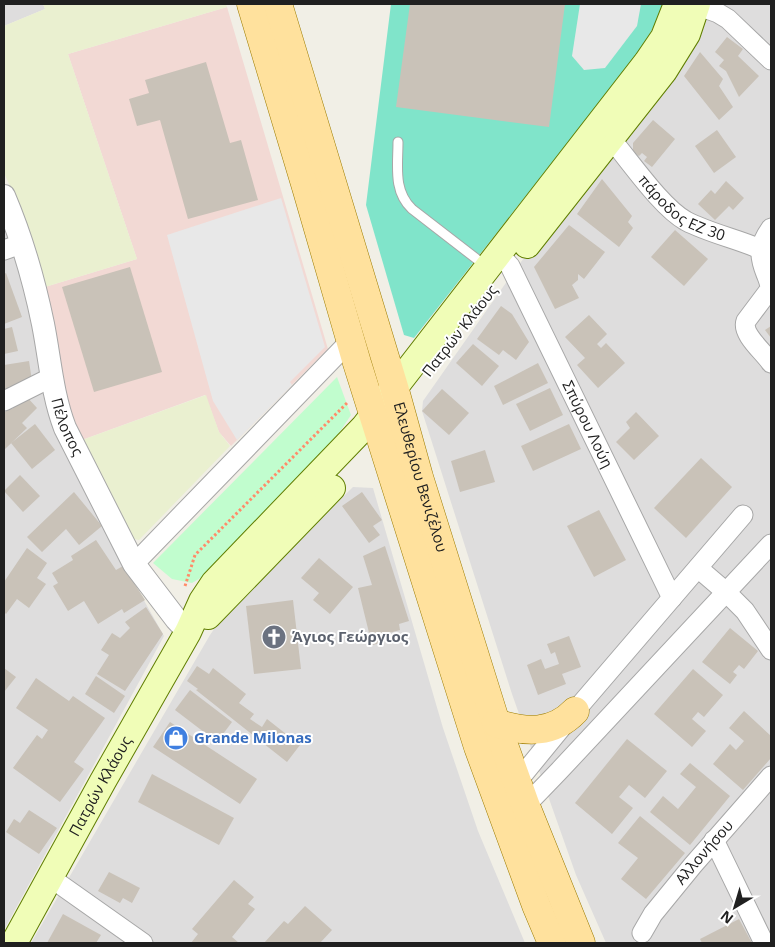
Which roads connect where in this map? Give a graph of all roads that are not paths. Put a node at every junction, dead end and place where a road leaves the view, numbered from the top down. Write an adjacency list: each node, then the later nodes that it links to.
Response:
1 (251, 4): 12 (main road, Ελευθερίου Βενιζέλου)
2 (278, 4): 16 (main road, Ελευθερίου Βενιζέλου)
3 (690, 4): 4 (street); 5 (main road, Πατρών Κλάους); 11 (main road, Πατρών Κλάους)
4 (771, 60)
5 (611, 139): 10 (street, πάροδος ΕΖ 30); 11 (main road, Πατρών Κλάους)
6 (398, 142): 11 (lane)
7 (4, 196): 9 (street, Πέλοπος)
8 (771, 228): 10 (street)
9 (12, 247): 14 (street, Πέλοπος)
10 (766, 251): 13 (street)
11 (498, 262): 16 (main road, Πατρών Κλάους); 22 (street, Σπύρου Λούη)
12 (350, 341): 16 (main road, Ελευθερίου Βενιζέλου); 19 (street)
13 (771, 363)
14 (52, 377): 15 (street); 19 (street, Πέλοπος)
15 (4, 401)
16 (387, 411): 23 (main road, Πατρών Κλάους); 26 (main road, Ελευθερίου Βενιζέλου); 28 (main road, Ελευθερίου Βενιζέλου)
17 (744, 515): 20 (street)
18 (771, 544): 21 (street)
19 (134, 564): 23 (street, Πέλοπος)
20 (698, 568): 21 (street); 22 (street)
21 (726, 592): 24 (street); 28 (street)
22 (672, 598): 25 (street)
23 (182, 626): 30 (main road, Πατρών Κλάους)
24 (771, 650)
25 (575, 710): 26 (main road); 28 (street)
26 (496, 724): 28 (main road, Ελευθερίου Βενιζέλου)
27 (771, 776): 29 (street, Αλλονήσου)
28 (514, 799): 34 (main road, Ελευθερίου Βενιζέλου); 35 (main road, Ελευθερίου Βενιζέλου)
29 (714, 840): 31 (street, Αλλονήσου); 36 (street)
30 (51, 878): 32 (main road, Πατρών Κλάους); 33 (street)
31 (642, 932)
32 (14, 943)
33 (143, 943)
34 (552, 943)
35 (581, 943)
36 (764, 943)

